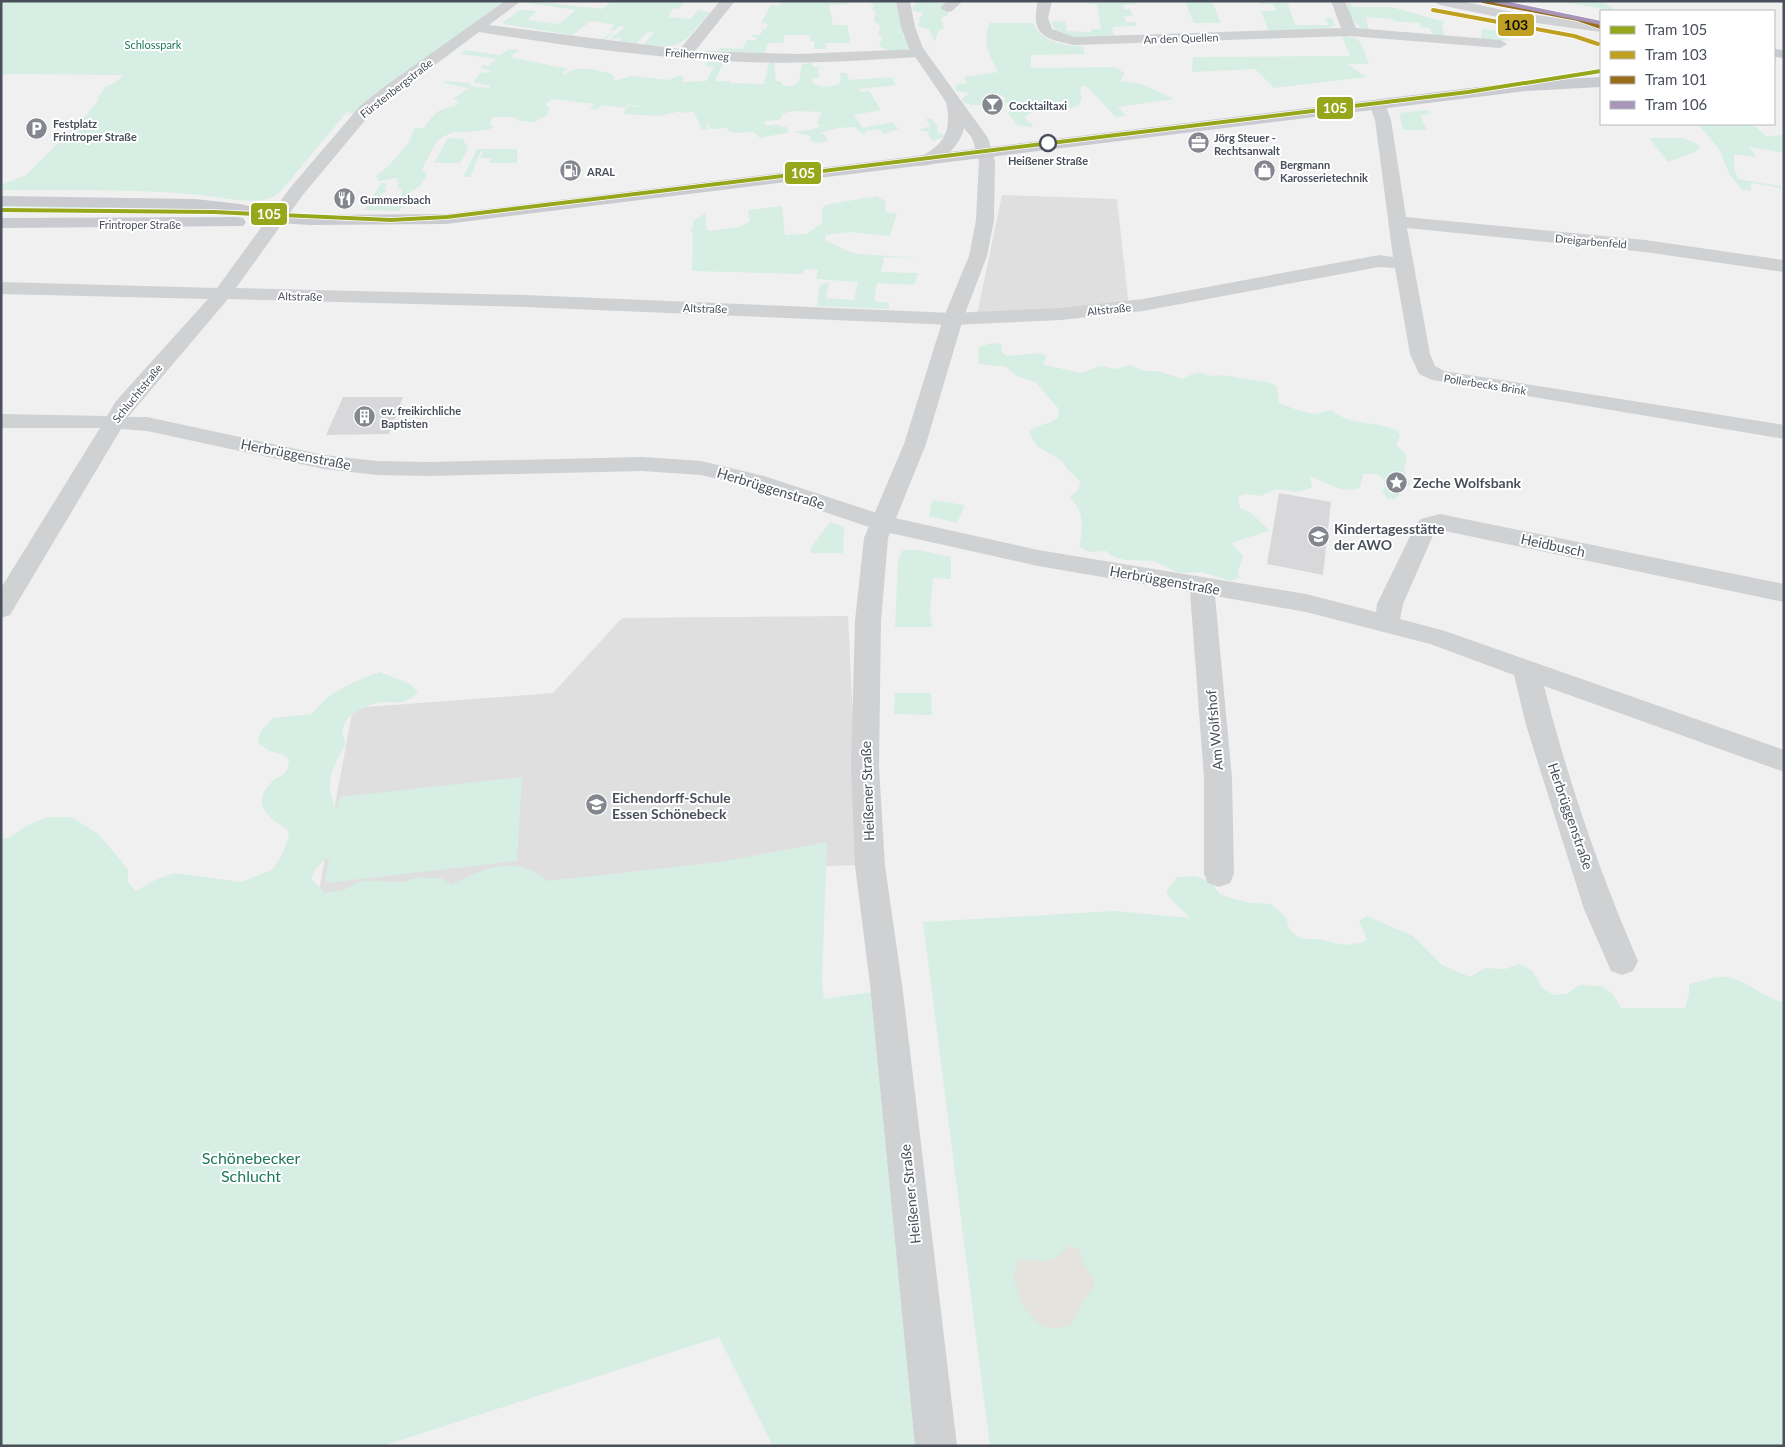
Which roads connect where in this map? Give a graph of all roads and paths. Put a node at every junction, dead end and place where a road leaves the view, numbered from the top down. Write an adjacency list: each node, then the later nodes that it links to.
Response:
1 (514, 1): 9 (street, Fürstenbergstraße)
2 (728, 1): 15 (street)
3 (903, 1): 14 (street)
4 (1045, 1): 11 (street, An den Quellen)
5 (1338, 1): 11 (street)
6 (1440, 1): 7 (street)
7 (1458, 3): 8 (street)
8 (1507, 15): 10 (street); 12 (street)
9 (478, 28): 15 (street, Freiherrnweg); 24 (street, Fürstenbergstraße)
10 (1600, 28)
11 (1350, 32): 13 (street, An den Quellen)
12 (1600, 43)
13 (1500, 44)
14 (919, 53): 15 (street, Freiherrnweg); 19 (street)
15 (684, 54)
16 (1600, 68): 18 (main road, Frintroper Straße)
17 (1600, 82): 18 (main road, Frintroper Straße)
18 (1526, 86): 20 (main road, Frintroper Straße)
19 (954, 102): 21 (street); 22 (street)
20 (1377, 104): 21 (main road, Frintroper Straße); 25 (street, Pollerbecks Brink)
21 (985, 153): 22 (main road, Frintroper Straße); 31 (street, Heißener Straße)
22 (922, 162): 24 (main road, Frintroper Straße)
23 (1, 201): 24 (main road, Frintroper Straße)
24 (278, 218): 26 (main road, Frintroper Straße); 30 (street, Schluchtstraße)
25 (1398, 222): 27 (street, Pollerbecks Brink); 28 (street, Dreigarbenfeld)
26 (1, 223)
27 (1403, 263): 31 (street, Altstraße); 34 (street, Pollerbecks Brink)
28 (1784, 266)
29 (1, 288): 30 (street, Altstraße)
30 (222, 295): 31 (street, Altstraße); 33 (street, Schluchtstraße)
31 (953, 319): 35 (street, Heißener Straße)
32 (1, 421): 33 (street, Herbrüggenstraße)
33 (113, 423): 35 (street, Herbrüggenstraße); 38 (street, Schluchtstraße)
34 (1784, 432)
35 (881, 523): 36 (street, Herbrüggenstraße); 44 (street, Heißener Straße)
36 (1202, 587): 39 (street, Herbrüggenstraße); 42 (street, Am Wolfshof)
37 (1784, 594): 39 (street, Heidbusch)
38 (1, 609)
39 (1387, 623): 40 (street, Herbrüggenstraße)
40 (1526, 668): 41 (street, Herbrüggenstraße); 43 (street, Herbrüggenstraße)
41 (1784, 761)
42 (1219, 874)
43 (1622, 961)
44 (936, 1446)

